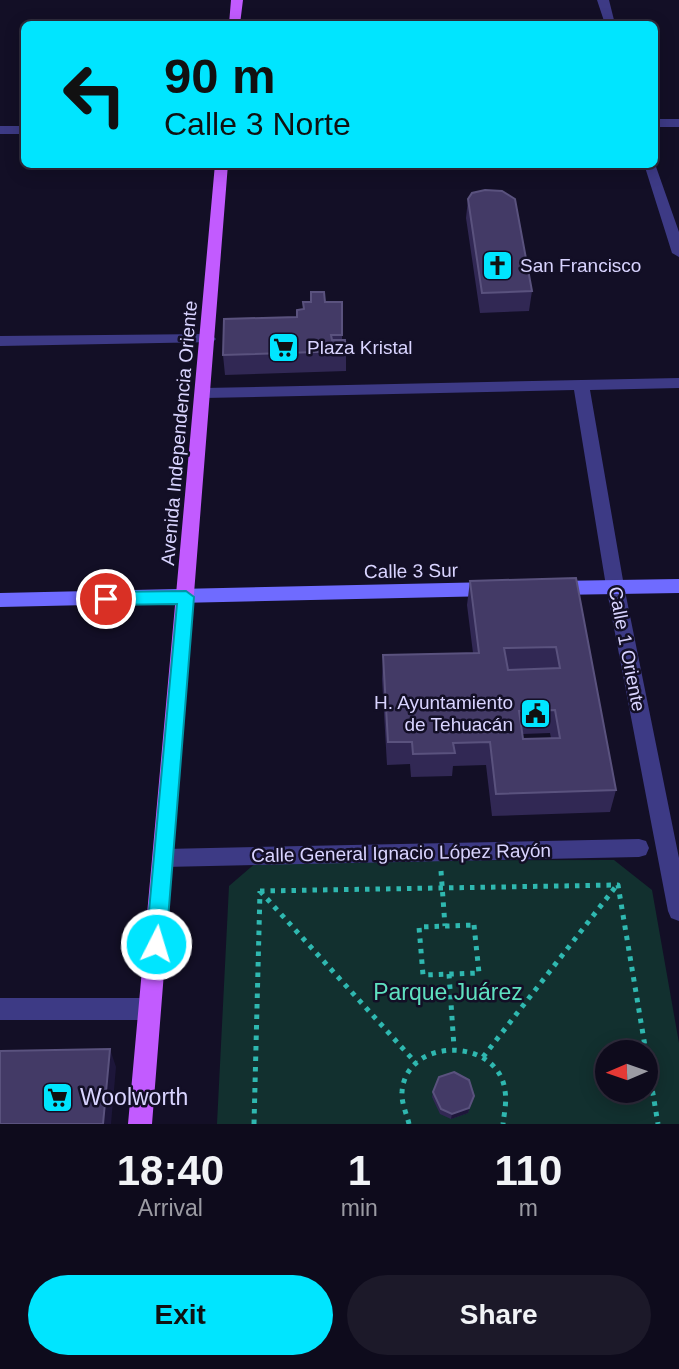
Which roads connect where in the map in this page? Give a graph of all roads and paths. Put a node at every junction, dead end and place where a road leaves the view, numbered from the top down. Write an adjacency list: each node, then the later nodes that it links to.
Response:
1 (237, 0): 3 (main road)
2 (603, 0): 4 (street)
3 (235, 21)
4 (609, 21)
5 (658, 123): 6 (street)
6 (679, 123)
7 (0, 130): 8 (street)
8 (21, 130)
9 (222, 168): 12 (main road, Avenida Independencia Oriente)
10 (651, 168): 11 (street)
11 (679, 253)
12 (208, 339): 13 (street); 16 (main road, Avenida Independencia Oriente)
13 (0, 341)
14 (679, 383): 15 (street)
15 (580, 386): 16 (street); 17 (street, Calle 1 Oriente)
16 (204, 393): 21 (main road, Avenida Independencia Oriente)
17 (615, 586): 18 (main road); 19 (main road); 29 (street, Calle 1 Oriente)
18 (679, 586)
19 (540, 588)
20 (513, 589): 21 (main road, Calle 3 Sur)
21 (186, 597): 22 (main road, Calle 3 Sur); 25 (main road, Avenida Independencia Oriente)
22 (0, 600)
23 (639, 848): 24 (street, Calle General Ignacio López Rayón)
24 (440, 852): 25 (street, Calle General Ignacio López Rayón); 27 (path)
25 (164, 858): 33 (main road, Avenida Independencia Oriente)
26 (618, 884): 27 (path); 35 (path); 41 (path)
27 (442, 887): 28 (path); 30 (path)
28 (260, 891): 36 (path); 38 (path)
29 (679, 911)
30 (445, 926): 31 (path); 31 (path)
31 (449, 974): 34 (path)
32 (0, 1009): 33 (street)
33 (150, 1009): 37 (main road, Avenida Independencia Oriente)
34 (454, 1047): 35 (path); 36 (path)
35 (483, 1057): 40 (path)
36 (416, 1063): 39 (path)
37 (140, 1124)
38 (254, 1124)
39 (409, 1124)
40 (503, 1124)
41 (658, 1124)

